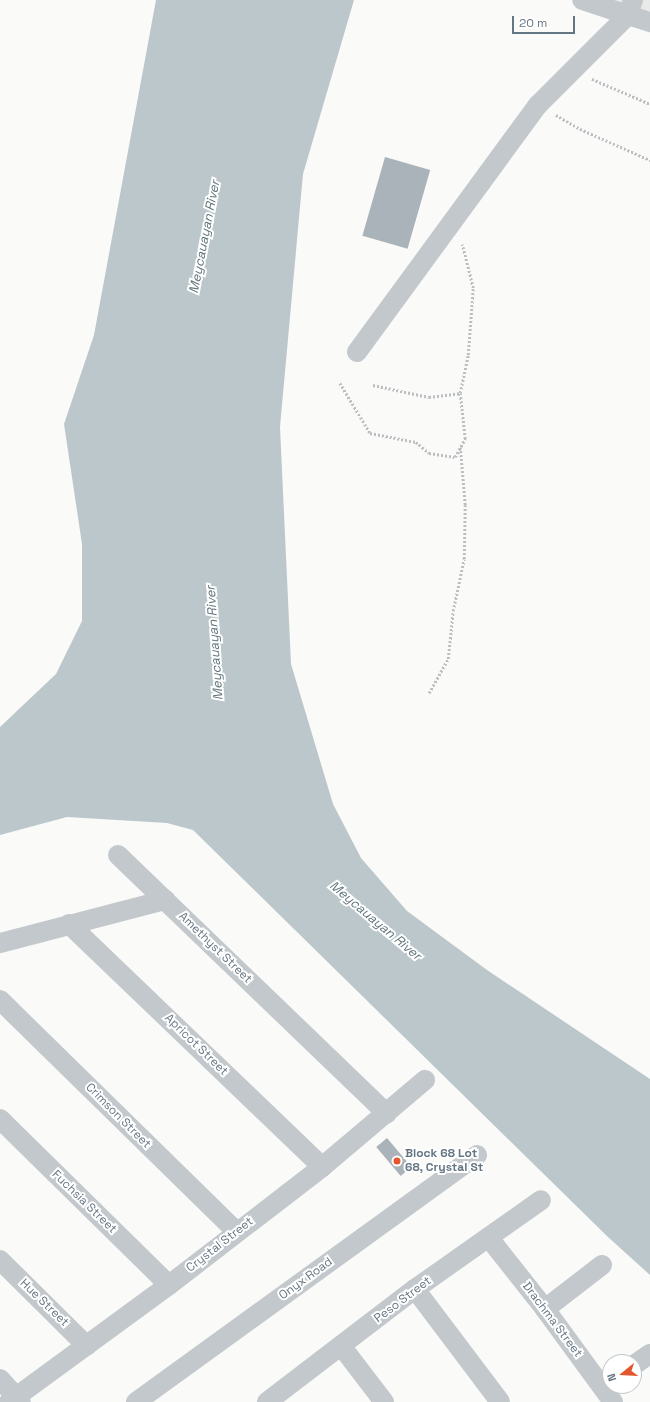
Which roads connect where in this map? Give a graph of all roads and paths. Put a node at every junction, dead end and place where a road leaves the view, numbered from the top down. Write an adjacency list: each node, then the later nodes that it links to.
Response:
1 (582, 0): 2 (street)
2 (630, 7): 3 (street); 6 (street)
3 (650, 22)
4 (588, 78): 5 (path)
5 (650, 104)
6 (538, 105): 7 (path); 8 (street)
7 (650, 160)
8 (455, 219): 9 (street); 12 (path)
9 (357, 352)
10 (340, 383): 13 (path)
11 (373, 385): 12 (path)
12 (460, 393): 13 (path)
13 (460, 447): 14 (path)
14 (429, 693)
15 (118, 855): 16 (street, Amethyst Street)
16 (165, 900): 17 (street); 21 (street, Amethyst Street)
17 (69, 924): 18 (street); 24 (street, Apricot Street)
18 (0, 942)
19 (0, 1000): 26 (street, Crimson Street)
20 (425, 1080): 21 (street, Crystal Street)
21 (387, 1114): 24 (street, Crystal Street)
22 (0, 1119): 30 (street, Fuchsia Street)
23 (476, 1155): 39 (street, Onyx Road)
24 (322, 1166): 26 (street, Crystal Street)
25 (541, 1200): 27 (street, Peso Street)
26 (237, 1232): 30 (street, Crystal Street)
27 (489, 1238): 31 (street, Peso Street); 32 (street, Drachma Street)
28 (0, 1260): 33 (street, Hue Street)
29 (602, 1265): 32 (street)
30 (169, 1285): 33 (street, Crystal Street)
31 (415, 1289): 34 (street, Peso Street); 41 (street)
32 (545, 1308): 36 (street, Drachma Street)
33 (87, 1346): 37 (street, Crystal Street)
34 (342, 1347): 38 (street, Peso Street); 40 (street)
35 (0, 1379): 37 (street)
36 (602, 1382)
37 (16, 1400)
38 (270, 1401)
39 (136, 1402)
40 (384, 1402)
41 (500, 1402)

